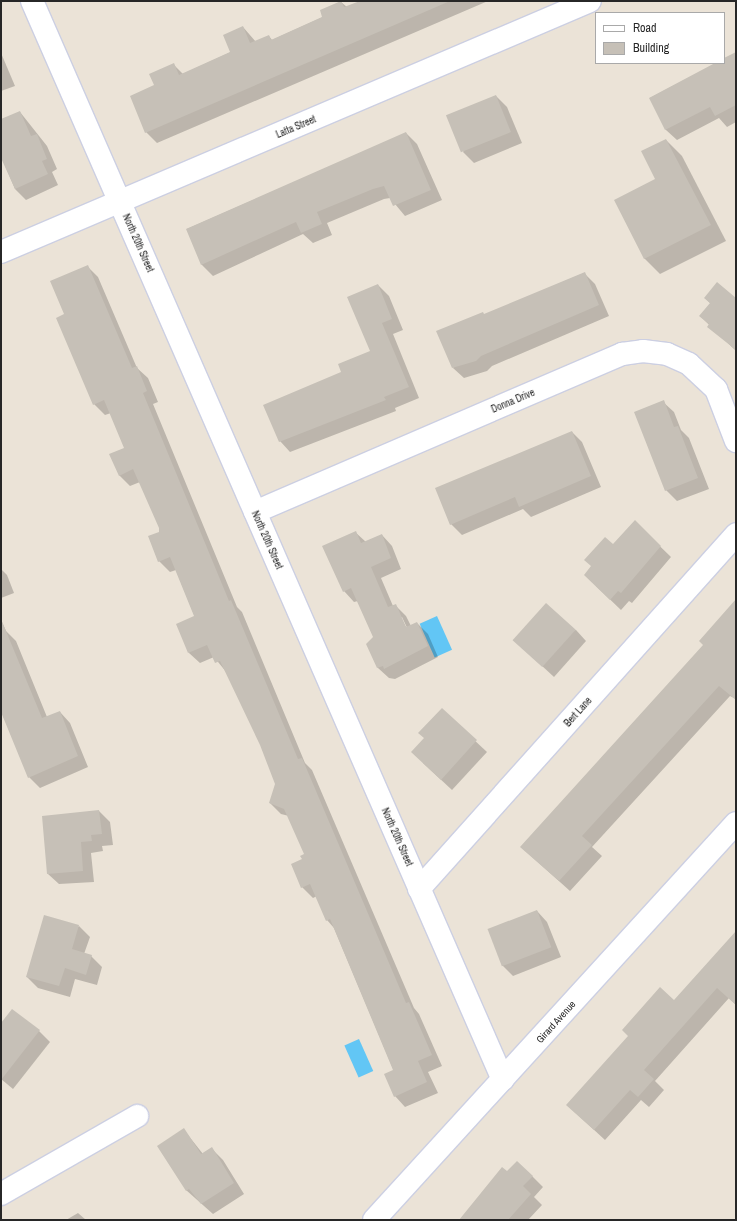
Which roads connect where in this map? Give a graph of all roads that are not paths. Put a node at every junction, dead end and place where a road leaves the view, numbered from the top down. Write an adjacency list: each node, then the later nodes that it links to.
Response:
1 (32, 1): 3 (street, North 20th Street)
2 (590, 1): 3 (street, Latta Street)
3 (120, 202): 4 (street, Latta Street); 6 (street, North 20th Street)
4 (1, 252)
5 (736, 441): 6 (street, Donna Drive)
6 (255, 512): 9 (street, North 20th Street)
7 (736, 534): 9 (street, Bert Lane)
8 (736, 823): 10 (street, Girard Avenue)
9 (420, 889): 10 (street, North 20th Street)
10 (503, 1080): 13 (street, Girard Avenue)
11 (137, 1116): 12 (street)
12 (1, 1194)
13 (374, 1220)

